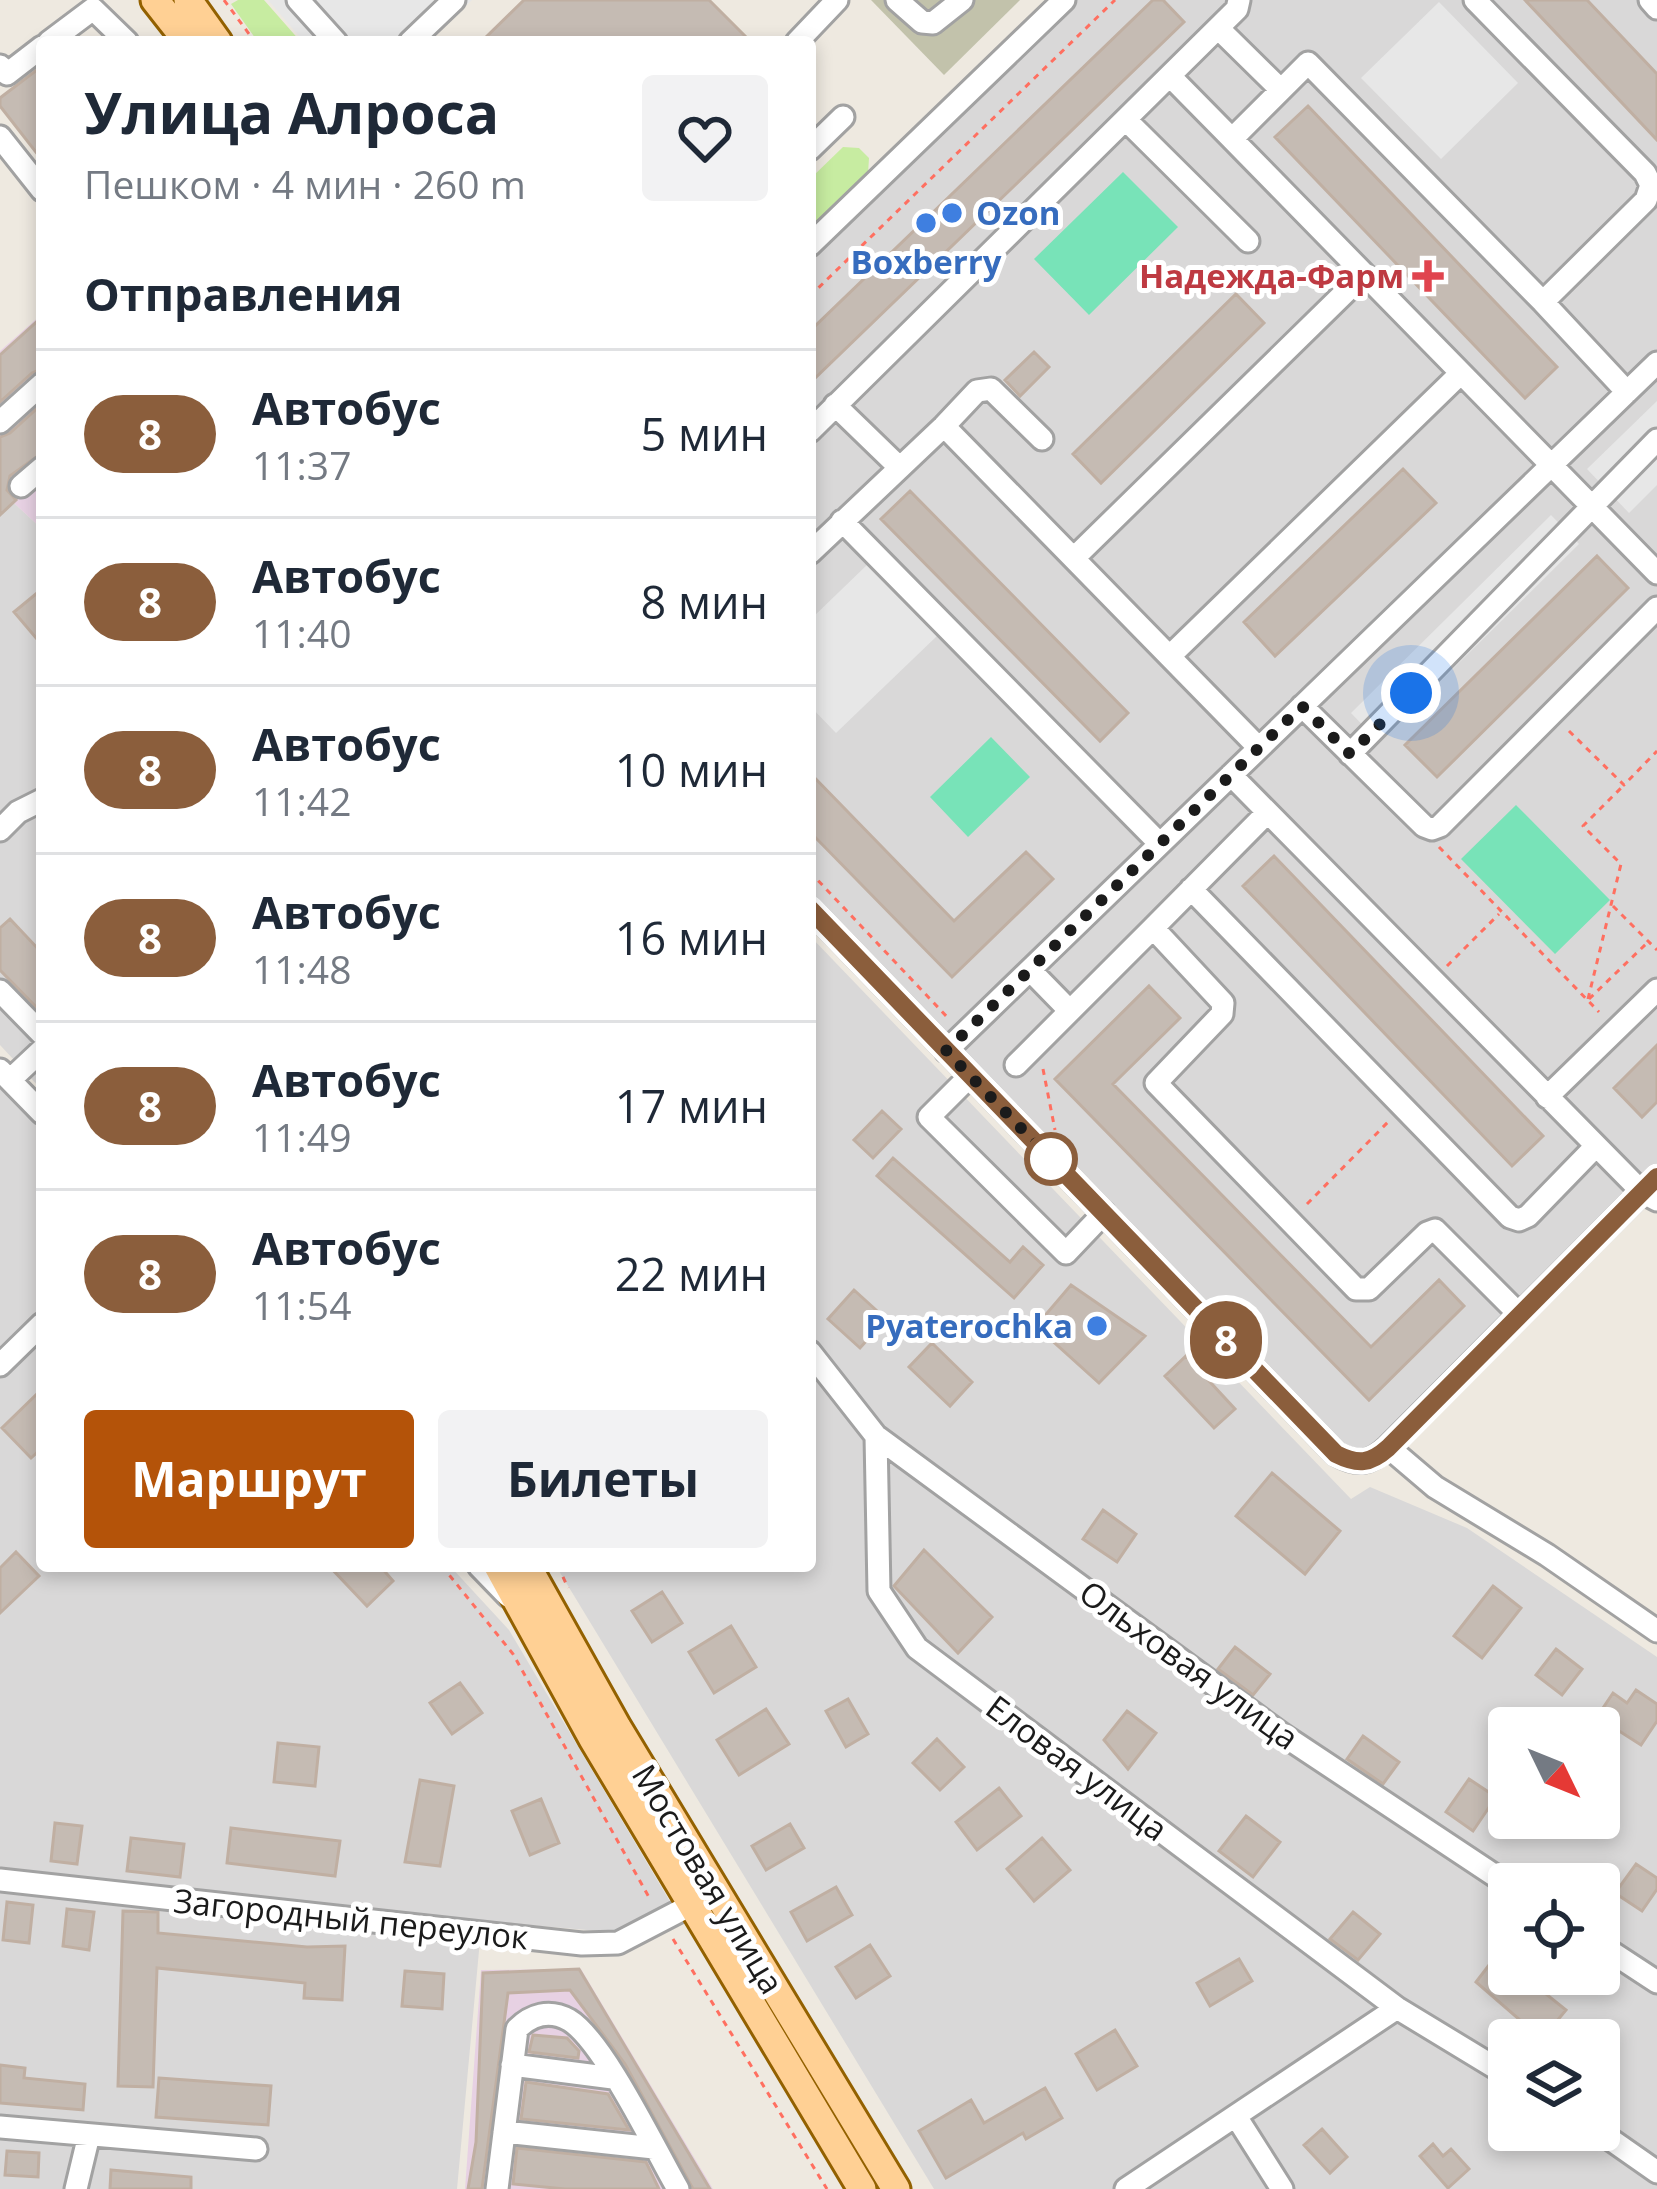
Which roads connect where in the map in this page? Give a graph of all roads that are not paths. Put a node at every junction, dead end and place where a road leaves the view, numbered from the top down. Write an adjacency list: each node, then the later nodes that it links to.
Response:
1 (155, 0): 16 (main road)
2 (188, 0): 17 (main road)
3 (298, 0): 18 (street)
4 (454, 0): 19 (street)
5 (837, 0): 20 (street)
6 (897, 0): 7 (street)
7 (962, 0)
8 (1064, 0): 31 (street)
9 (1240, 0): 13 (street)
10 (1475, 0): 34 (street)
11 (1649, 0): 12 (street)
12 (1657, 8)
13 (1219, 28): 23 (street); 24 (street)
14 (57, 36): 15 (street)
15 (121, 36)
16 (183, 36)
17 (214, 36)
18 (331, 36)
19 (416, 36)
20 (803, 36)
21 (36, 51): 22 (street)
22 (2, 74)
23 (1170, 76): 26 (street); 28 (street)
24 (1281, 90): 28 (street); 34 (street)
25 (843, 118): 29 (street)
26 (1126, 120): 32 (street); 39 (street)
27 (0, 137): 30 (street)
28 (1232, 139): 33 (street)
29 (816, 143)
30 (36, 182)
31 (816, 239)
32 (1248, 242)
33 (1364, 274): 36 (street); 53 (street)
34 (1543, 302): 38 (street)
35 (1657, 363): 38 (street)
36 (1461, 373): 45 (street); 55 (street)
37 (36, 389): 40 (street)
38 (1627, 392): 45 (street)
39 (836, 405): 41 (street); 46 (street)
40 (0, 422)
41 (816, 424)
42 (944, 426): 43 (street); 46 (street); 53 (street)
43 (1042, 439)
44 (1657, 440): 49 (street)
45 (1552, 465): 49 (street); 56 (street)
46 (899, 467): 50 (street)
47 (36, 473): 48 (street)
48 (21, 486)
49 (1592, 508): 52 (street); 58 (street)
50 (842, 521): 51 (street); 63 (street)
51 (816, 548)
52 (1651, 556)
53 (1074, 558): 55 (street)
54 (1657, 608): 58 (street)
55 (1170, 656): 57 (street)
56 (1302, 706): 57 (street); 58 (street)
57 (1259, 748): 59 (street)
58 (1350, 754)
59 (1231, 776): 61 (street); 63 (street)
60 (36, 803): 62 (street)
61 (1267, 813): 64 (street); 77 (street)
62 (0, 830)
63 (1160, 844): 67 (street)
64 (1191, 889): 66 (street); 79 (street)
65 (816, 915): 72 (street)
66 (1153, 928): 70 (street); 82 (street)
67 (1030, 970): 70 (street); 72 (street)
68 (1657, 990): 77 (street)
69 (0, 991): 71 (street)
70 (1070, 1011): 74 (street)
71 (36, 1028)
72 (946, 1051): 76 (street)
73 (36, 1054): 75 (street)
74 (1016, 1065)
75 (5, 1075): 78 (street)
76 (970, 1076): 81 (street); 81 (street)
77 (1547, 1097): 79 (street)
78 (36, 1107)
79 (1596, 1146): 80 (street)
80 (1652, 1190): 82 (street)
81 (1104, 1213): 87 (street)
82 (1519, 1314): 87 (street)
83 (36, 1330): 85 (street)
84 (816, 1360): 86 (street)
85 (0, 1365)
86 (876, 1436): 93 (street, Ольховая улица); 98 (street, Еловая улица)
87 (1388, 1448): 92 (street)
88 (485, 1572): 91 (street)
89 (501, 1572): 91 (main road, Мостовая улица)
90 (530, 1572): 114 (main road, Мостовая улица)
91 (517, 1606): 95 (main road, Мостовая улица)
92 (1657, 1631)
93 (1488, 1871)
94 (0, 1880): 95 (street, Загородный переулок)
95 (693, 1904): 113 (main road, Мостовая улица)
96 (1620, 1958): 97 (street)
97 (1657, 1982)
98 (1397, 2008): 99 (street, Еловая улица); 102 (street)
99 (1488, 2063)
100 (512, 2065): 101 (street); 101 (street); 104 (street)
101 (614, 2078): 107 (street)
102 (1237, 2118): 115 (street); 116 (street)
103 (0, 2128): 105 (street)
104 (504, 2132): 107 (street); 111 (street)
105 (89, 2135): 108 (street); 110 (street)
106 (1620, 2146): 109 (street)
107 (654, 2148): 112 (street)
108 (256, 2149)
109 (1657, 2172)
110 (76, 2189)
111 (497, 2189)
112 (678, 2189)
113 (862, 2189)
114 (896, 2189)
115 (1126, 2189)
116 (1282, 2189)

